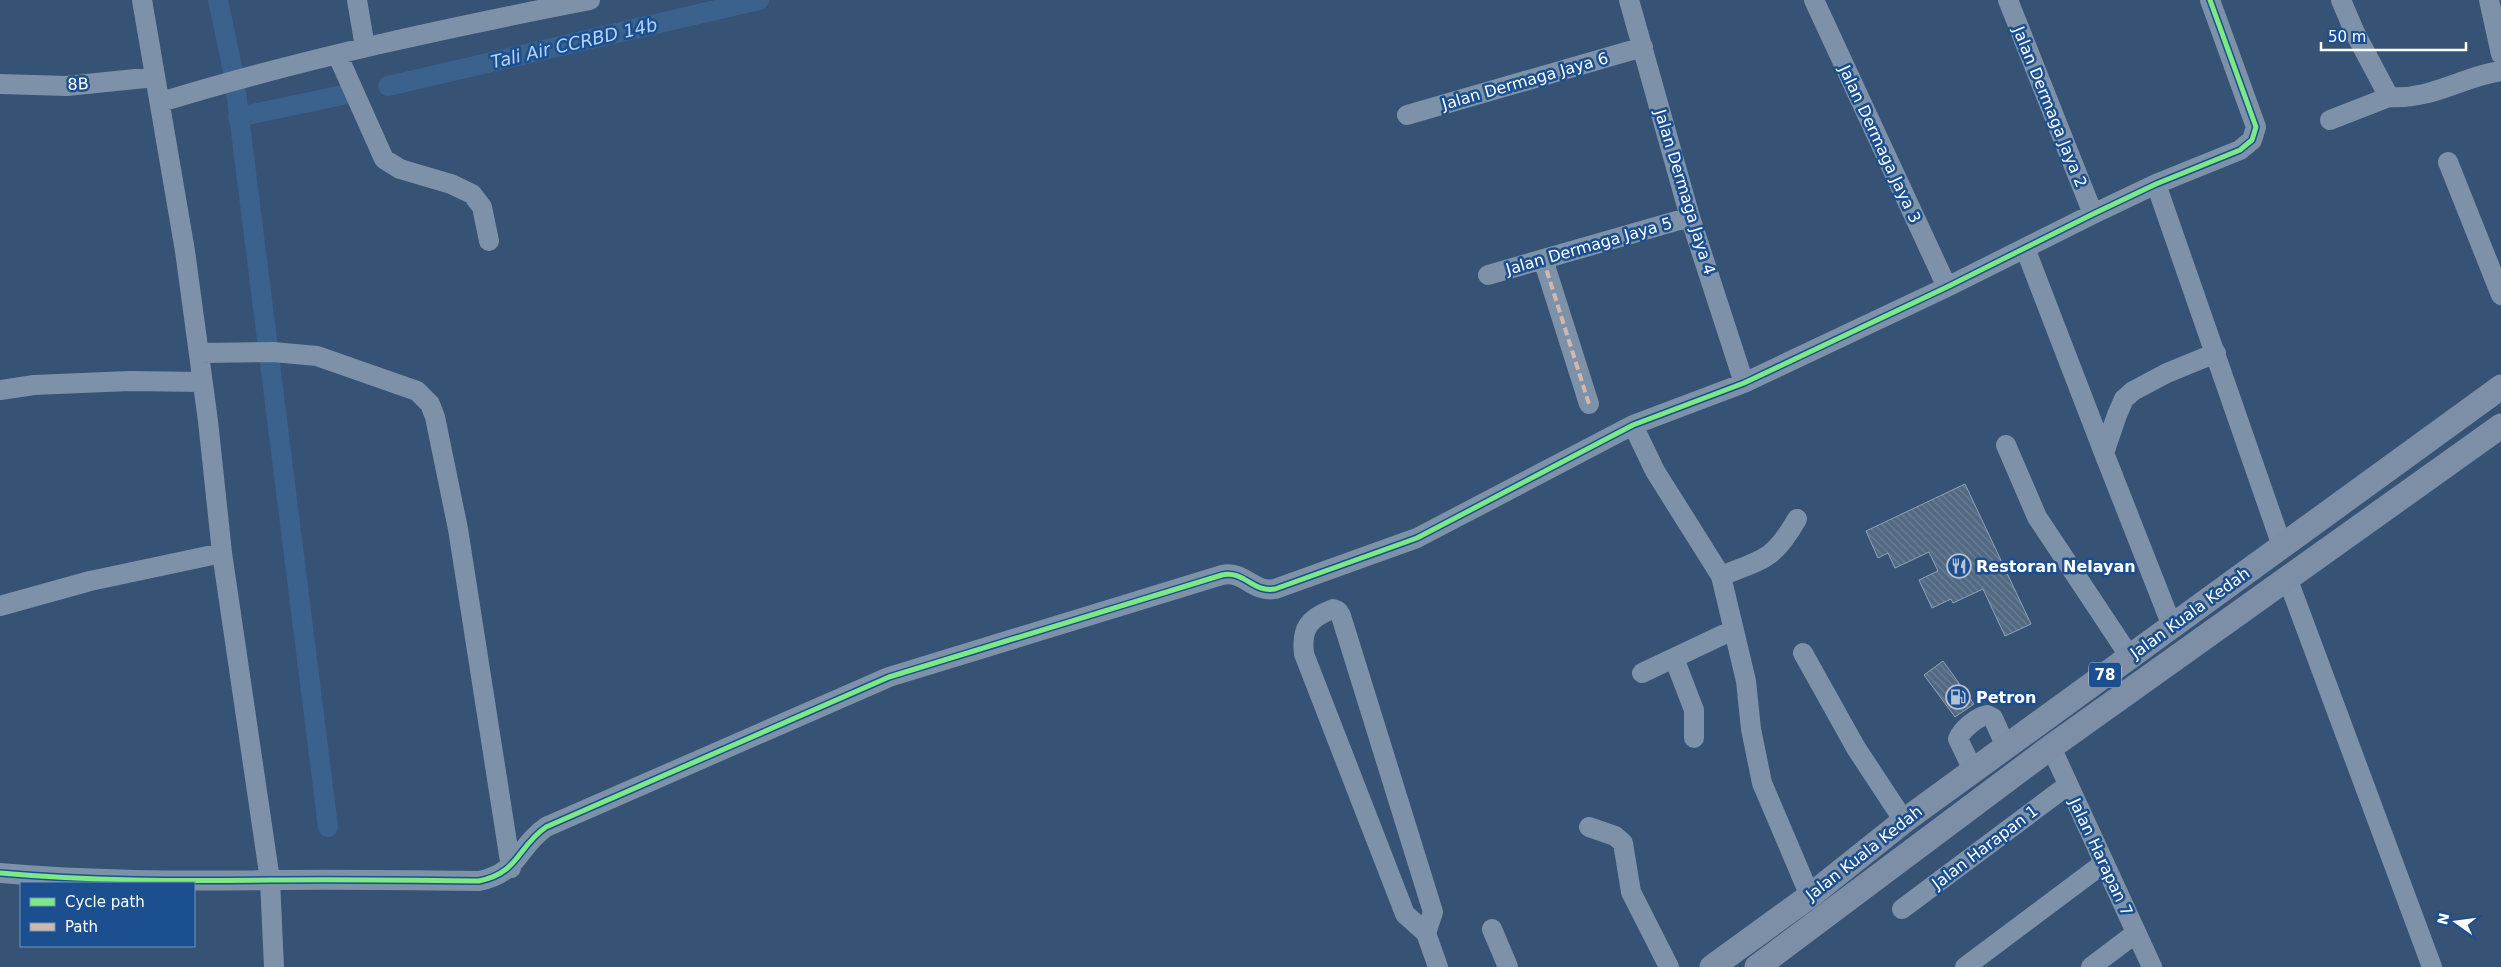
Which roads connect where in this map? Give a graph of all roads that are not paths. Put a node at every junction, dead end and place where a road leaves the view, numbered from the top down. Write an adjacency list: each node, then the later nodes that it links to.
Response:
1 (142, 0): 15 (street)
2 (358, 0): 10 (street)
3 (590, 0): 10 (street)
4 (1629, 0): 11 (street, Jalan Dermaga Jaya 4)
5 (1814, 0): 29 (street, Jalan Dermaga Jaya 3)
6 (2008, 0): 23 (street, Jalan Dermaga Jaya 2)
7 (2210, 0): 22 (street)
8 (2340, 0): 17 (street)
9 (2489, 0): 12 (street)
10 (365, 47): 13 (street)
11 (1643, 47): 19 (street, Jalan Dermaga Jaya 6); 24 (street, Jalan Dermaga Jaya 4)
12 (2501, 54)
13 (338, 56): 18 (street); 25 (street)
14 (2501, 71): 17 (street)
15 (155, 77): 16 (street, 8B); 18 (street)
16 (0, 84)
17 (2389, 97): 20 (street)
18 (161, 102): 31 (street)
19 (1406, 115)
20 (2330, 120)
21 (2448, 162): 30 (street)
22 (2156, 184): 23 (street); 32 (street)
23 (2092, 214): 26 (street)
24 (1690, 217): 27 (street, Jalan Dermaga Jaya 5); 34 (street, Jalan Dermaga Jaya 4)
25 (489, 241)
26 (2025, 248): 29 (street); 41 (street)
27 (1543, 260): 28 (street, Jalan Dermaga Jaya 5); 37 (street)
28 (1488, 276)
29 (1947, 287): 34 (street)
30 (2501, 295)
31 (198, 353): 33 (street); 63 (street)
32 (2216, 353): 41 (street); 43 (street)
33 (202, 382): 36 (street); 44 (street)
34 (1744, 384): 38 (street)
35 (2501, 387): 43 (main road, Jalan Kuala Kedah / 78)
36 (0, 390)
37 (1589, 404)
38 (1633, 425): 45 (street); 63 (street)
39 (2501, 426): 46 (main road, Jalan Kuala Kedah / 78)
40 (2006, 445): 51 (street)
41 (2104, 453): 48 (street)
42 (1797, 518): 45 (street)
43 (2282, 546): 48 (main road, Jalan Kuala Kedah / 78)
44 (222, 553): 47 (street); 65 (street)
45 (1721, 576): 49 (street)
46 (2288, 580): 56 (main road, Jalan Kuala Kedah / 78); 80 (street)
47 (0, 606)
48 (2172, 626): 51 (main road, Jalan Kuala Kedah / 78)
49 (1733, 630): 52 (street); 66 (street)
50 (1803, 653): 59 (street)
51 (2130, 656): 55 (main road, Jalan Kuala Kedah / 78)
52 (1674, 658): 53 (street); 54 (street)
53 (1642, 673)
54 (1694, 738)
55 (2006, 746): 57 (main road, Jalan Kuala Kedah / 78); 57 (street)
56 (2052, 747): 58 (street, Jalan Harapan 7); 61 (main road, Jalan Kuala Kedah / 78)
57 (1973, 770): 59 (main road, Jalan Kuala Kedah / 78)
58 (2068, 785): 62 (street, Jalan Harapan 7); 67 (street, Jalan Harapan 1)
59 (1904, 821): 61 (main road); 66 (main road, Jalan Kuala Kedah / 78)
60 (1589, 827): 74 (street)
61 (1939, 830): 76 (main road, Jalan Kuala Kedah / 78)
62 (2104, 862): 70 (street, Jalan Harapan 7); 77 (street)
63 (511, 868): 65 (street)
64 (0, 873): 65 (street)
65 (270, 880): 71 (street)
66 (1810, 896): 75 (main road, Jalan Kuala Kedah / 78)
67 (1902, 909)
68 (1492, 929): 73 (street)
69 (1426, 933): 69 (street); 72 (street)
70 (2136, 933): 78 (street); 79 (street, Jalan Harapan 7)
71 (274, 967)
72 (1438, 967)
73 (1508, 967)
74 (1669, 967)
75 (1712, 967)
76 (1757, 967)
77 (1965, 967)
78 (2091, 967)
79 (2152, 967)
80 (2432, 967)

